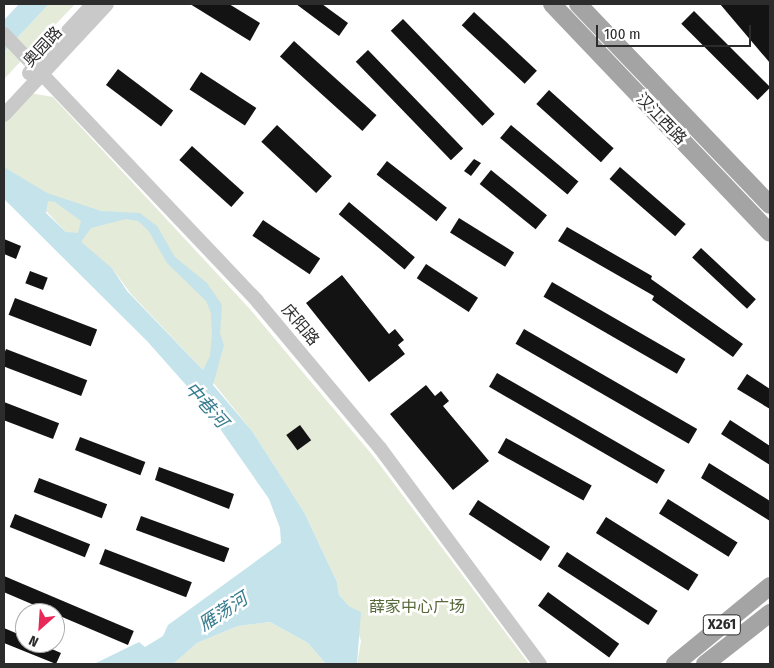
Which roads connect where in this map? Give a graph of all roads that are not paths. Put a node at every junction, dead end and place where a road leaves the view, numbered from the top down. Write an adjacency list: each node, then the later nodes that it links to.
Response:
1 (93, 4): 6 (street, 奥园路)
2 (107, 4): 6 (street, 奥园路)
3 (552, 4): 10 (main road, 汉江西路)
4 (578, 4): 9 (main road, 汉江西路)
5 (4, 34): 6 (street, 庆阳路)
6 (38, 70): 7 (street, 奥园路); 8 (street, 奥园路); 13 (street, 庆阳路)
7 (4, 101)
8 (4, 114)
9 (770, 206)
10 (770, 234)
11 (770, 586): 14 (main road, X261)
12 (770, 613): 15 (main road, X261)
13 (540, 664)
14 (675, 664)
15 (705, 664)

